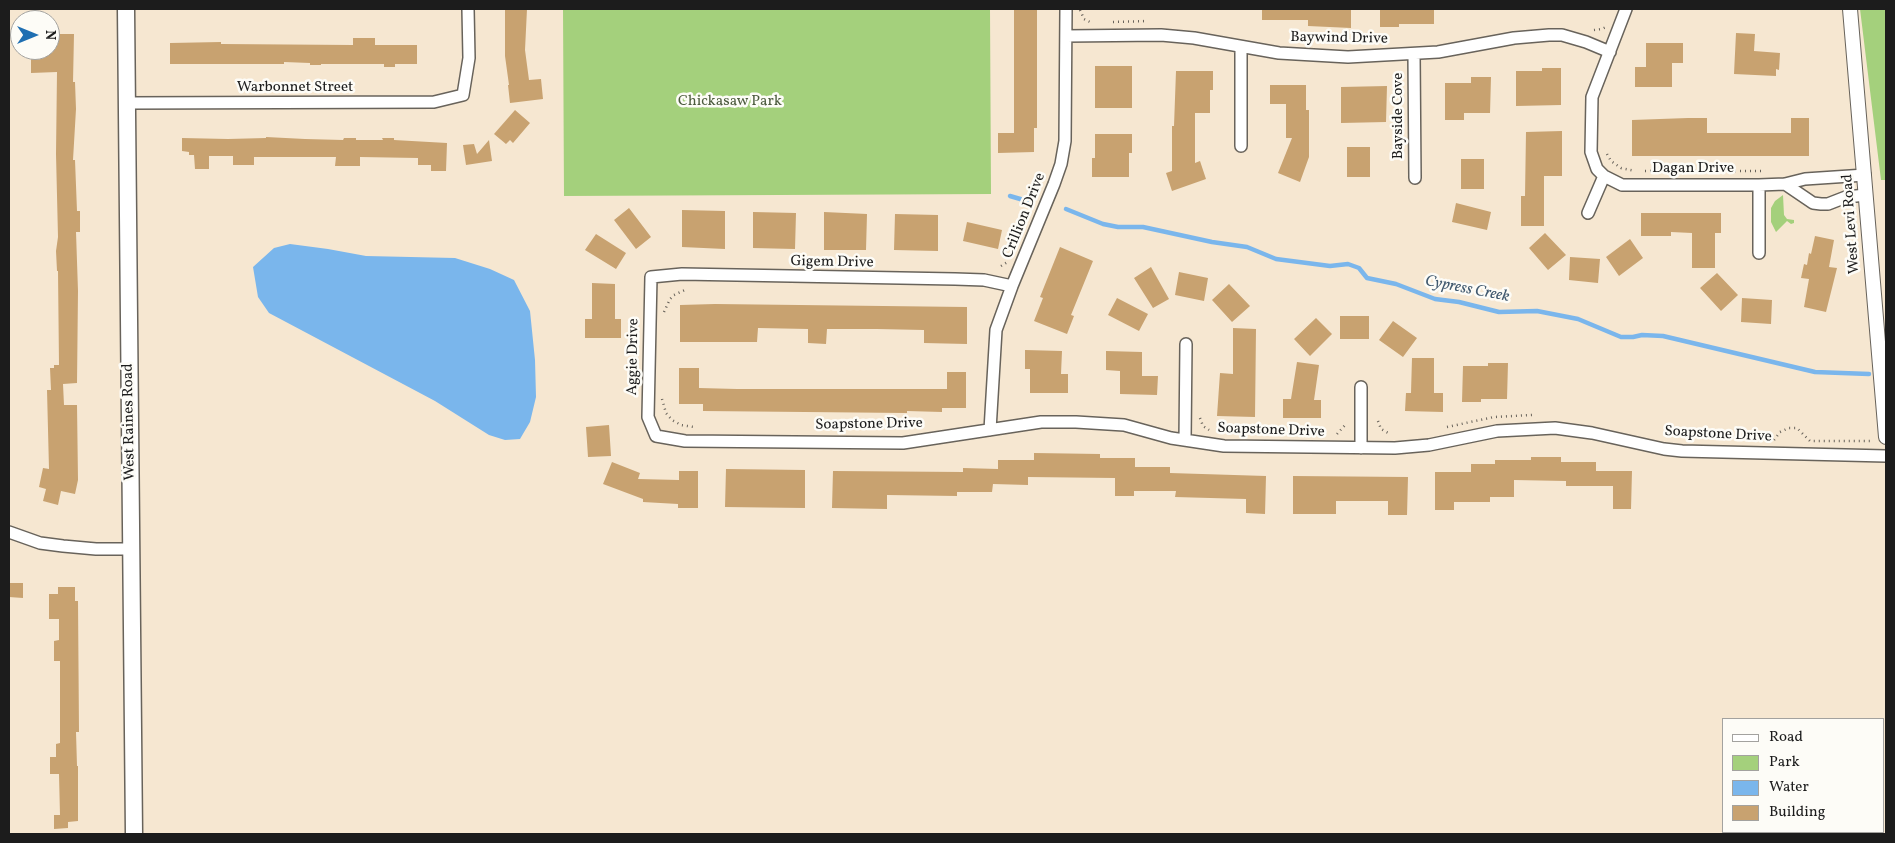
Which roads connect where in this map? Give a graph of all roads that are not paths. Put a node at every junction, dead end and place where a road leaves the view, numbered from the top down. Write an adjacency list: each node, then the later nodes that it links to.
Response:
1 (126, 9): 10 (main road, West Raines Road)
2 (468, 9): 10 (street, Warbonnet Street)
3 (1066, 9): 6 (street, Crillion Drive)
4 (1626, 9): 8 (street)
5 (1850, 9): 12 (street, West Levi Road)
6 (1066, 36): 7 (street, Baywind Drive); 21 (street, Crillion Drive)
7 (1241, 47): 9 (street, Baywind Drive); 11 (street)
8 (1610, 52): 9 (street, Baywind Drive); 13 (street)
9 (1414, 54): 14 (street, Bayside Cove)
10 (127, 103): 31 (main road, West Raines Road)
11 (1241, 146)
12 (1864, 175): 15 (street, Dagan Drive); 17 (street, West Levi Road)
13 (1604, 176): 16 (street, Dagan Drive); 18 (street)
14 (1415, 178)
15 (1785, 184): 16 (street, Dagan Drive); 17 (street)
16 (1759, 185): 19 (street)
17 (1866, 195): 26 (street, West Levi Road)
18 (1588, 213)
19 (1759, 253)
20 (651, 277): 21 (street, Gigem Drive); 25 (street, Aggie Drive)
21 (1012, 286): 24 (street, Crillion Drive)
22 (1186, 344): 27 (street)
23 (1361, 387): 28 (street)
24 (990, 430): 25 (street, Soapstone Drive); 27 (street, Soapstone Drive)
25 (656, 436)
26 (1886, 437)
27 (1185, 440): 28 (street, Soapstone Drive)
28 (1361, 448): 29 (street, Soapstone Drive)
29 (1886, 456)
30 (9, 532): 31 (street)
31 (132, 549): 32 (main road, West Raines Road)
32 (134, 834)

